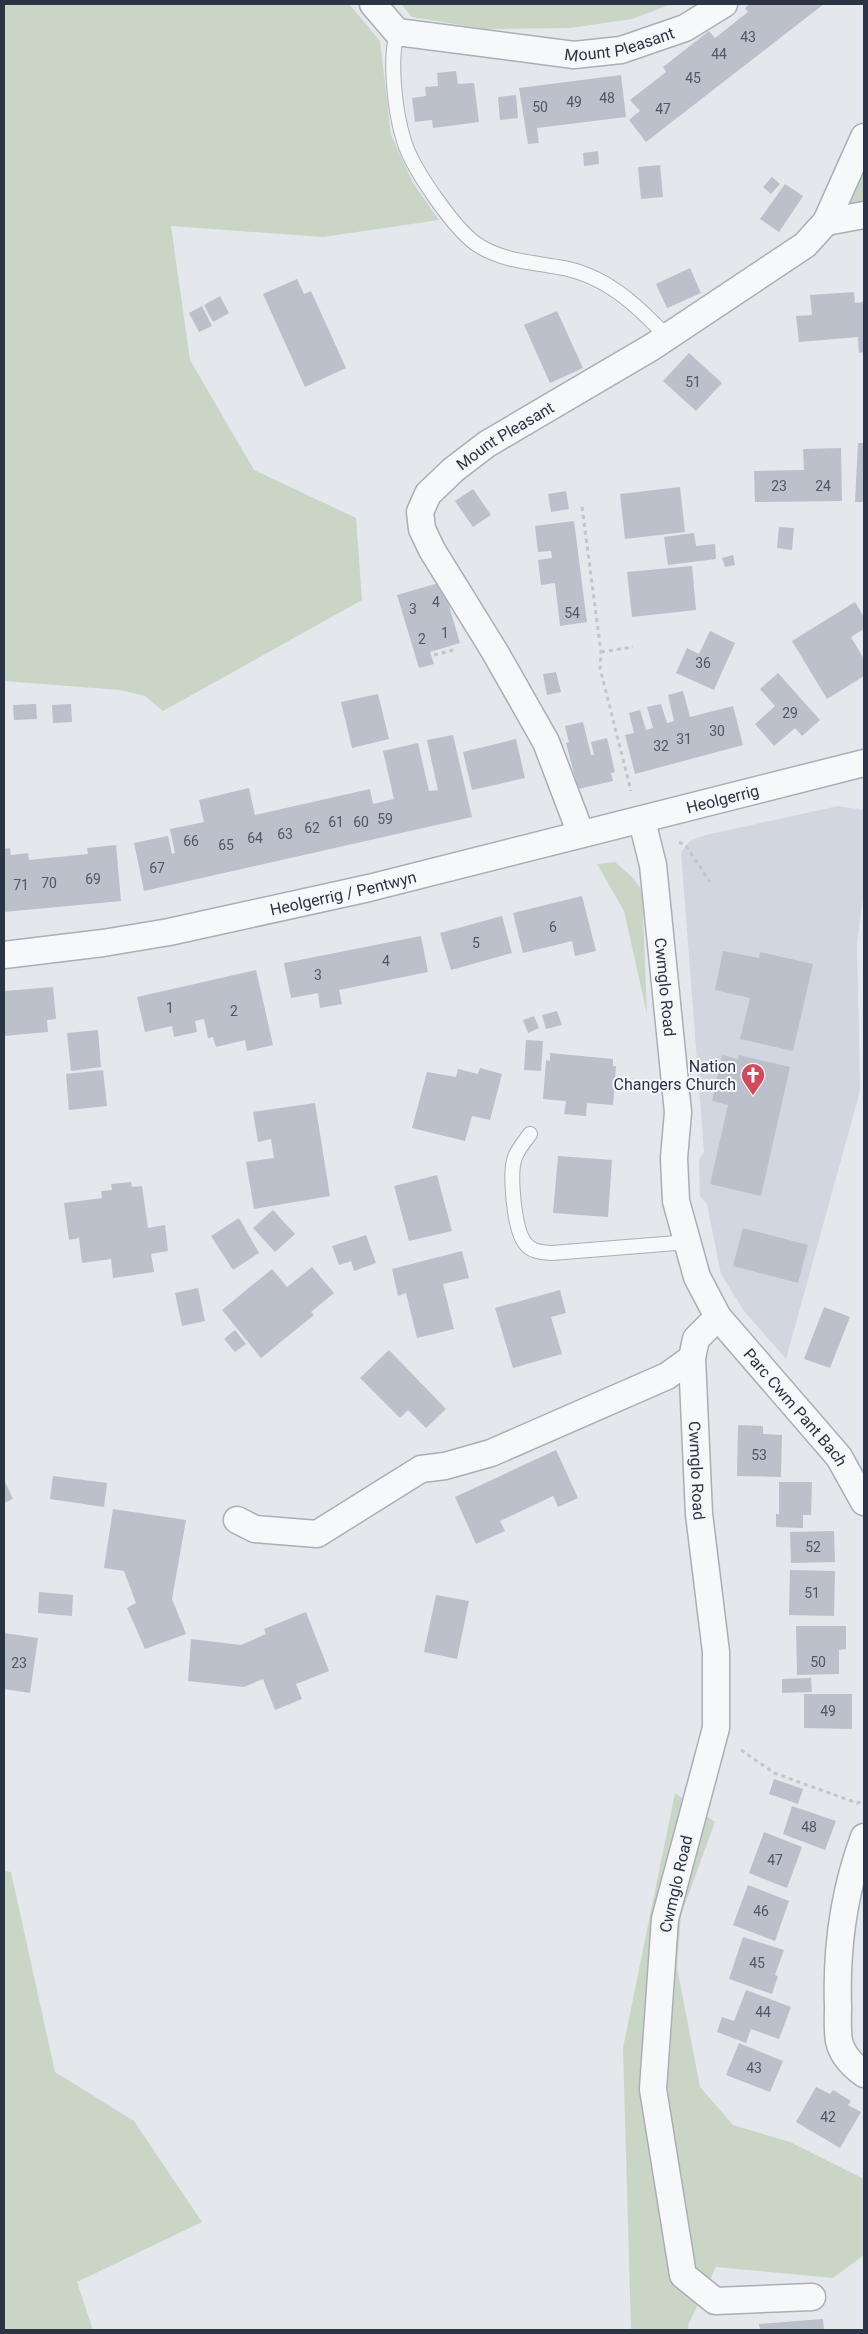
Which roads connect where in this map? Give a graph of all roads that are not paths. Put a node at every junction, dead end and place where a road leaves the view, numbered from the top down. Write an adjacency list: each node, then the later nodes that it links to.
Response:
1 (372, 4): 3 (street)
2 (724, 4): 3 (street, Mount Pleasant)
3 (398, 32): 7 (lane)
4 (864, 137): 6 (street, Mount Pleasant)
5 (864, 215): 6 (street)
6 (826, 222): 7 (street, Mount Pleasant)
7 (666, 337): 10 (street, Mount Pleasant)
8 (864, 763): 9 (street, Heolgerrig)
9 (640, 821): 10 (street, Heolgerrig); 13 (street, Cwmglo Road)
10 (581, 834): 11 (street, Heolgerrig / Pentwyn)
11 (4, 955)
12 (530, 1134): 13 (lane)
13 (689, 1242): 14 (street, Cwmglo Road)
14 (718, 1317): 15 (street, Cwmglo Road); 16 (street, Parc Cwm Pant Bach)
15 (692, 1358): 17 (street); 20 (street, Cwmglo Road)
16 (864, 1502)
17 (237, 1520)
18 (864, 1837): 19 (street)
19 (864, 2074)
20 (812, 2297)

